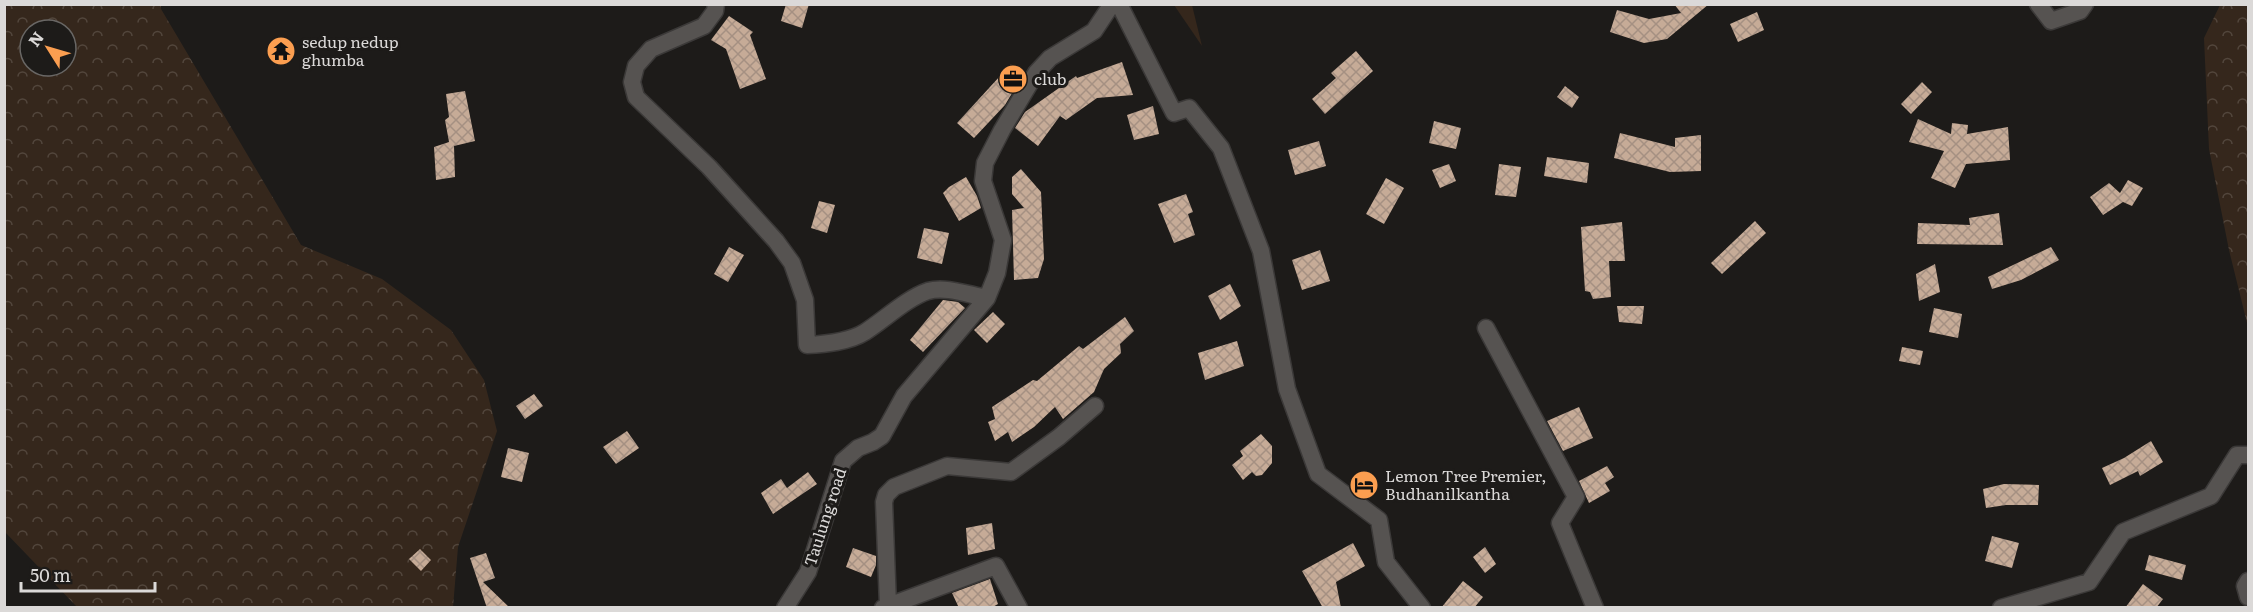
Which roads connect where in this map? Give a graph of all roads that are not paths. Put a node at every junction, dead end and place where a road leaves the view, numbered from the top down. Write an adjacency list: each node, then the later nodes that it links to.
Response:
1 (716, 4): 6 (street)
2 (1112, 4): 6 (street, Taulung road)
3 (1119, 4): 15 (street)
4 (2038, 4): 5 (street)
5 (2085, 4)
6 (987, 298): 13 (street, Taulung road)
7 (1486, 328): 16 (street)
8 (1095, 406): 12 (street)
9 (2248, 455): 17 (street)
10 (2248, 581): 11 (street)
11 (2248, 597)
12 (886, 606): 14 (street)
13 (785, 608)
14 (1019, 608)
15 (1422, 608)
16 (1595, 608)
17 (2001, 608)

